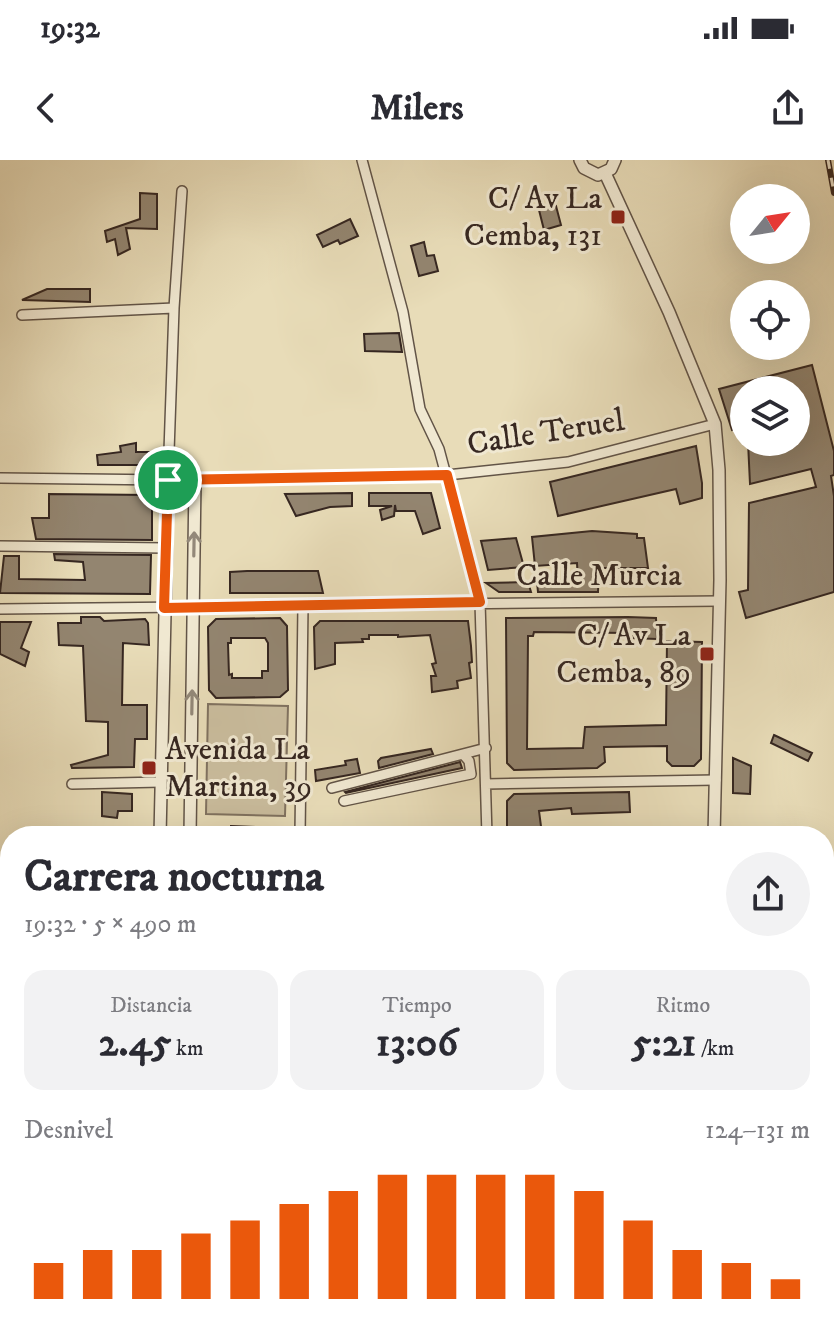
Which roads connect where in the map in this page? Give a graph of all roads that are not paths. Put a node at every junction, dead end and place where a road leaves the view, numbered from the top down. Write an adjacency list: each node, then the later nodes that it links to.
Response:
1 (362, 160): 9 (street)
2 (580, 160): 4 (street)
3 (615, 160): 4 (street)
4 (605, 173): 8 (street)
5 (182, 191): 6 (street)
6 (174, 308): 7 (street); 11 (street)
7 (22, 315)
8 (715, 424): 9 (street, Calle Teruel); 15 (street)
9 (447, 475): 12 (street, Calle Teruel); 16 (street)
10 (0, 478): 11 (street, Calle Teruel)
11 (168, 480): 12 (street, Calle Teruel); 14 (street)
12 (195, 480): 18 (street, one-way to 12)
13 (0, 546): 14 (street)
14 (165, 548): 19 (street)
15 (719, 601): 16 (street, Calle Murcia); 23 (street)
16 (480, 602): 17 (street, Calle Murcia); 21 (street)
17 (303, 605): 18 (street, Calle Murcia); 31 (street)
18 (193, 607): 19 (street, Calle Murcia); 30 (street, one-way to 18)
19 (164, 608): 20 (street, Calle Murcia); 24 (street)
20 (0, 609)
21 (486, 748): 22 (street); 26 (street)
22 (463, 754): 27 (street); 28 (street)
23 (716, 780): 26 (street); 33 (street)
24 (161, 782): 25 (street); 29 (street)
25 (72, 784)
26 (486, 784): 32 (street)
27 (332, 788)
28 (344, 801)
29 (160, 826)
30 (190, 826)
31 (300, 826)
32 (487, 826)
33 (714, 826)

